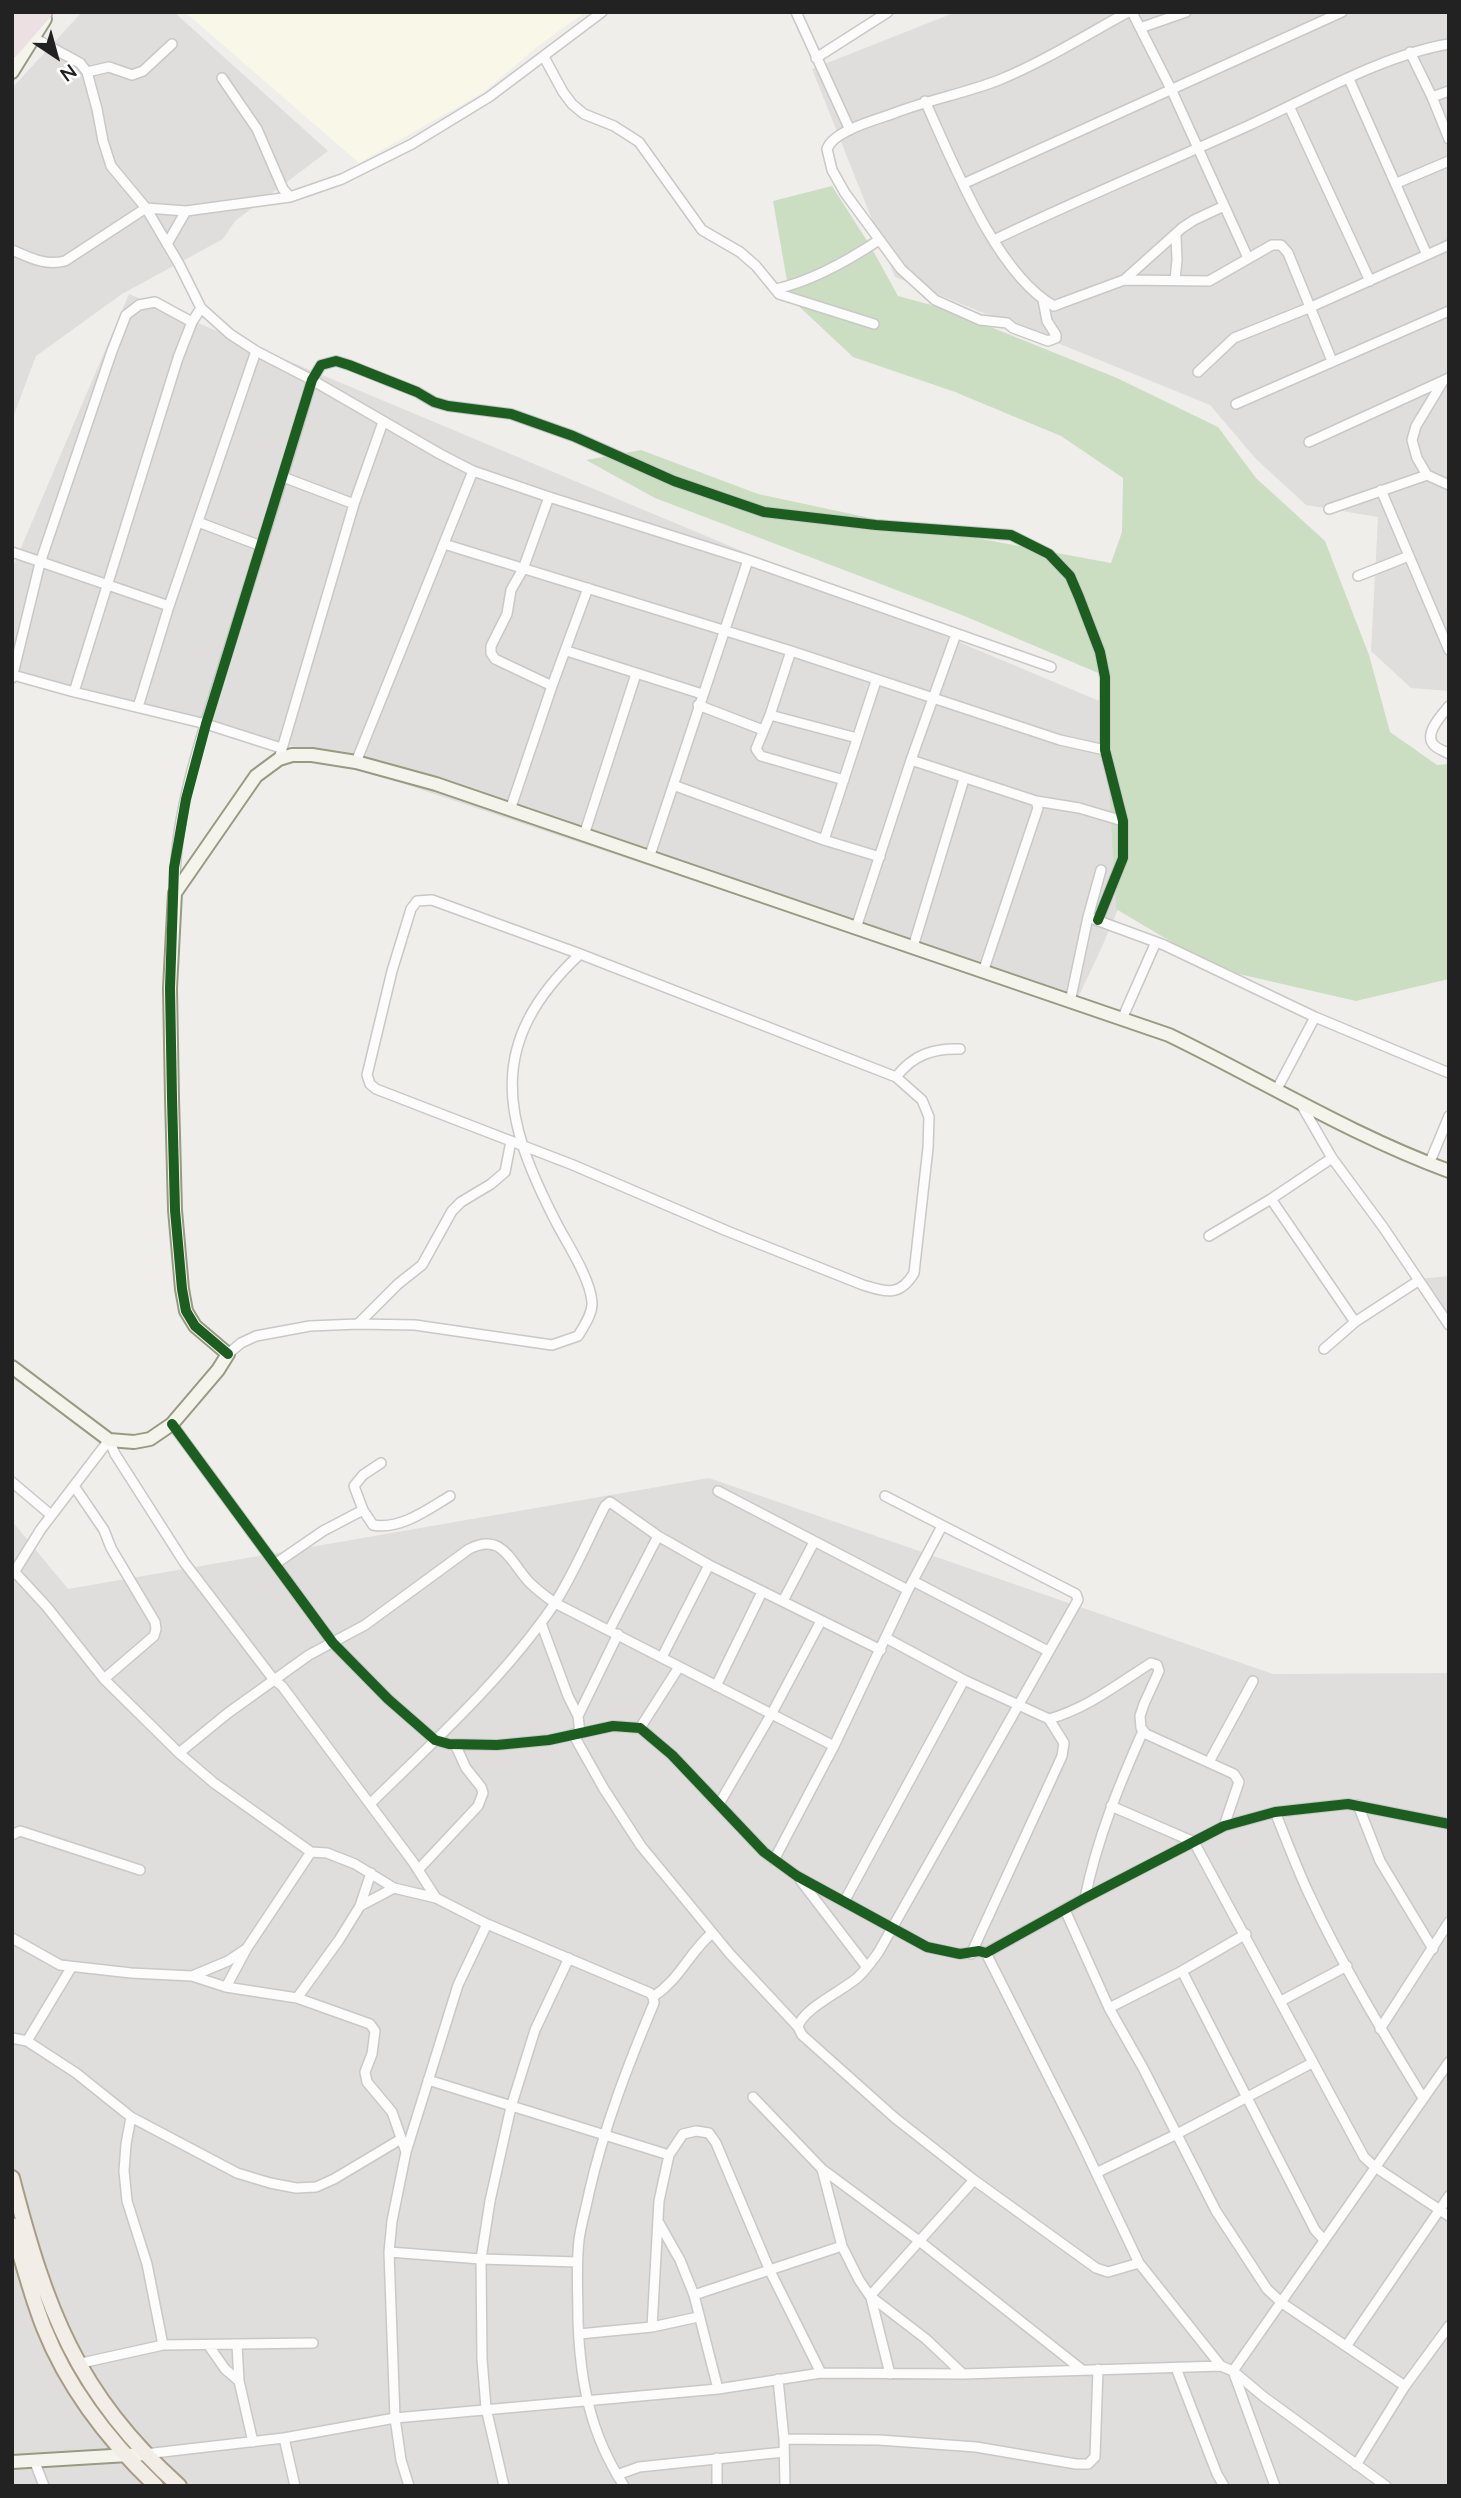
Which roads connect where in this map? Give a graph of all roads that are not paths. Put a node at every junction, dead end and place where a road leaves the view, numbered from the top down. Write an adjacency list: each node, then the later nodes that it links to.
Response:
1 (24, 12): 9 (highway)
2 (46, 12): 11 (street); 14 (highway)
3 (602, 12): 16 (street)
4 (796, 12): 17 (street)
5 (888, 12): 17 (street)
6 (1130, 12): 10 (street); 25 (street)
7 (1186, 12): 10 (street)
8 (1342, 12): 23 (street)
9 (12, 26)
10 (1140, 28): 23 (street)
11 (34, 37): 18 (street); 19 (street)
12 (172, 44): 19 (street)
13 (1449, 44): 15 (street)
14 (12, 49)
15 (1410, 52): 21 (street); 24 (street)
16 (544, 57): 33 (street); 48 (street)
17 (816, 58): 27 (street)
18 (12, 72)
19 (87, 72): 35 (street)
20 (222, 78): 33 (street)
21 (1349, 79): 26 (street); 31 (street)
22 (1449, 90): 24 (street)
23 (1172, 91): 29 (street); 32 (street)
24 (1432, 97): 28 (street)
25 (925, 101): 27 (street); 32 (street)
26 (1289, 106): 29 (street); 47 (street)
27 (850, 130): 38 (street)
28 (1449, 139)
29 (1198, 149): 34 (street); 39 (street)
30 (1449, 161): 31 (street)
31 (1397, 183): 43 (street)
32 (963, 184): 39 (street)
33 (290, 197): 36 (street)
34 (1224, 205): 37 (street); 44 (street)
35 (146, 208): 36 (street); 40 (street); 42 (street)
36 (186, 211): 40 (street)
37 (1176, 236): 45 (street); 46 (street)
38 (879, 240): 48 (street); 49 (street)
39 (994, 240): 49 (street)
40 (167, 244): 51 (street)
41 (1449, 245): 43 (street)
42 (12, 250)
43 (1427, 255): 47 (street)
44 (1248, 258): 46 (street); 50 (street)
45 (1124, 279): 46 (street); 49 (street)
46 (1175, 280)
47 (1370, 281): 50 (street)
48 (776, 289): 54 (street)
49 (1043, 300)
50 (1311, 307): 56 (street); 57 (street)
51 (201, 308): 53 (street); 55 (street)
52 (1448, 315): 56 (street)
53 (192, 322): 77 (street); 80 (street)
54 (874, 324)
55 (256, 351): 58 (street); 71 (street)
56 (1332, 361): 60 (street)
57 (1198, 372)
58 (312, 380): 61 (street); 65 (street); 103 (street)
59 (1445, 381): 62 (street); 64 (street)
60 (1236, 404)
61 (383, 422): 63 (street); 69 (street)
62 (1309, 442)
63 (473, 471): 68 (street); 72 (street)
64 (1427, 475): 66 (street); 67 (street)
65 (283, 477): 69 (street); 73 (street)
66 (1449, 485)
67 (1381, 490): 70 (street); 75 (street)
68 (549, 497): 76 (street); 78 (street)
69 (354, 504): 104 (street)
70 (1329, 509)
71 (198, 522): 73 (street); 82 (street)
72 (444, 544): 78 (street); 107 (street)
73 (261, 546): 100 (street)
74 (17, 553): 77 (street)
75 (1409, 556): 79 (street); 85 (street)
76 (748, 560): 83 (street); 84 (street)
77 (40, 563): 80 (street); 90 (street)
78 (523, 569): 81 (street); 92 (street)
79 (1358, 576)
80 (108, 586): 82 (street); 93 (street)
81 (588, 589): 83 (street); 86 (street)
82 (169, 606): 98 (street)
83 (723, 631): 87 (street); 94 (street)
84 (956, 634): 88 (street); 95 (street)
85 (1449, 650)
86 (567, 651): 89 (street); 92 (street)
87 (791, 652): 91 (street); 99 (street)
88 (1051, 667)
89 (636, 674): 94 (street); 114 (street)
90 (13, 677): 93 (street)
91 (876, 681): 95 (street); 102 (street)
92 (552, 686): 112 (street)
93 (74, 692): 98 (street)
94 (702, 694): 96 (street)
95 (933, 700): 103 (street); 106 (street)
96 (698, 705): 101 (street); 110 (street)
97 (1449, 705): 105 (street)
98 (138, 707): 100 (street)
99 (770, 715): 101 (street); 102 (street)
100 (206, 724): 104 (street); 119 (street)
101 (763, 730): 109 (street)
102 (857, 738): 109 (street)
103 (1105, 750): 113 (street)
104 (280, 753): 107 (street); 119 (street)
105 (1449, 754)
106 (911, 760): 108 (street); 117 (street)
107 (356, 762): 112 (street)
108 (964, 779): 111 (street); 124 (street)
109 (844, 780): 115 (street)
110 (673, 785): 115 (street); 116 (street)
111 (1036, 801): 113 (street); 126 (street)
112 (510, 810): 114 (street)
113 (1123, 821): 121 (street)
114 (584, 835): 116 (street)
115 (824, 840): 117 (street)
116 (650, 855): 122 (street)
117 (880, 857): 122 (street)
118 (1101, 870): 120 (street)
119 (175, 893): 148 (street)
120 (1088, 917): 121 (street); 127 (street)
121 (1098, 920): 123 (street)
122 (856, 928): 124 (street)
123 (1156, 942): 128 (street); 129 (street)
124 (913, 947): 126 (street)
125 (580, 954): 132 (street); 136 (street); 137 (street)
126 (983, 972): 127 (street)
127 (1070, 1002): 129 (street)
128 (1315, 1017): 131 (street); 133 (street)
129 (1122, 1019): 133 (street)
130 (960, 1049): 132 (street)
131 (1449, 1073)
132 (896, 1077): 137 (street)
133 (1277, 1089): 134 (street)
134 (1302, 1106): 138 (street); 139 (street)
135 (1449, 1116): 139 (street)
136 (512, 1141): 137 (street); 146 (street)
137 (522, 1146): 146 (street)
138 (1332, 1158): 141 (street); 143 (street)
139 (1429, 1164): 140 (street)
140 (1449, 1171)
141 (1271, 1199): 142 (street); 144 (street)
142 (1209, 1236)
143 (1418, 1281): 144 (street); 145 (street)
144 (1356, 1322): 147 (street)
145 (1448, 1322)
146 (358, 1324): 148 (street)
147 (1324, 1349)
148 (228, 1354): 150 (street)
149 (12, 1367): 151 (street)
150 (172, 1424): 151 (street); 163 (street)
151 (109, 1440): 154 (street); 180 (street)
152 (381, 1463): 158 (street)
153 (12, 1482): 159 (street)
154 (74, 1486): 159 (street); 179 (street)
155 (718, 1490): 162 (street)
156 (450, 1496): 158 (street)
157 (885, 1496): 160 (street)
158 (363, 1510): 163 (street)
159 (51, 1515): 165 (street)
160 (942, 1526): 166 (street); 176 (street)
161 (658, 1536): 164 (street); 169 (street); 172 (street)
162 (814, 1542): 166 (street); 168 (street)
163 (275, 1564): 174 (street)
164 (709, 1565): 167 (street); 177 (street)
165 (13, 1572): 179 (street)
166 (911, 1585): 173 (street); 176 (street)
167 (762, 1592): 168 (street); 183 (street)
168 (783, 1601): 170 (street)
169 (555, 1603): 171 (street); 172 (street); 174 (street)
170 (821, 1621): 175 (street); 185 (street)
171 (541, 1623): 186 (street); 191 (street)
172 (614, 1631): 177 (street); 186 (street)
173 (886, 1638): 175 (street); 181 (street)
174 (333, 1643): 180 (street); 191 (street)
175 (881, 1650): 193 (street)
176 (1048, 1651): 184 (street)
177 (662, 1657): 178 (street)
178 (679, 1667): 183 (street); 188 (street)
179 (104, 1679): 194 (street)
180 (274, 1680): 194 (street); 196 (street)
181 (964, 1680): 184 (street); 214 (street)
182 (1253, 1681): 195 (street)
183 (716, 1686): 185 (street)
184 (1018, 1706): 187 (street); 219 (street)
185 (772, 1713): 193 (street); 197 (street)
186 (578, 1716): 190 (street)
187 (1049, 1720): 189 (street); 226 (street)
188 (640, 1728): 190 (street); 197 (street)
189 (1143, 1731): 195 (street); 199 (street)
190 (577, 1733): 192 (street); 220 (street)
191 (435, 1740): 192 (street); 196 (street)
192 (455, 1744): 208 (street)
193 (834, 1746): 206 (street)
194 (179, 1753): 205 (street)
195 (1209, 1762): 202 (street)
196 (370, 1804): 208 (street)
197 (719, 1804): 206 (street)
198 (1358, 1805): 200 (street); 201 (street); 224 (street)
199 (1111, 1806): 204 (street); 213 (street)
200 (1275, 1812): 202 (street); 229 (street)
201 (1449, 1824)
202 (1224, 1826): 204 (street)
203 (12, 1835): 207 (street)
204 (1194, 1842): 213 (street); 221 (street)
205 (311, 1852): 209 (street); 223 (street)
206 (774, 1860): 210 (street)
207 (140, 1870)
208 (418, 1870): 212 (street)
209 (371, 1873): 211 (street); 215 (street)
210 (797, 1876): 214 (street); 228 (street)
211 (394, 1888): 212 (street); 215 (street)
212 (436, 1898): 218 (street)
213 (1085, 1898): 216 (street)
214 (844, 1902): 219 (street)
215 (360, 1906): 235 (street)
216 (1065, 1910): 225 (street); 237 (street)
217 (1449, 1922): 224 (street)
218 (487, 1924): 227 (street); 244 (street)
219 (891, 1927): 226 (street); 228 (street)
220 (712, 1933): 234 (street); 238 (street)
221 (1246, 1934): 231 (street); 236 (street)
222 (12, 1938): 230 (street)
223 (247, 1948): 232 (street); 233 (street)
224 (1433, 1949): 239 (street)
225 (986, 1953): 226 (street); 257 (street)
226 (971, 1954)
227 (569, 1958): 234 (street); 248 (street)
228 (866, 1966): 238 (street)
229 (1347, 1966): 236 (street); 239 (street)
230 (71, 1968): 232 (street); 241 (street)
231 (1182, 1971): 237 (street); 246 (street)
232 (192, 1976): 233 (street)
233 (226, 1987): 235 (street)
234 (653, 1997): 251 (street)
235 (298, 1998): 252 (street)
236 (1281, 2001): 243 (street)
237 (1109, 2008): 250 (street)
238 (798, 2026): 259 (street)
239 (1380, 2029): 247 (street)
240 (12, 2038): 241 (street)
241 (27, 2041): 249 (street)
242 (1449, 2062): 247 (street)
243 (1312, 2063): 246 (street); 255 (street)
244 (428, 2080): 248 (street); 253 (street)
245 (753, 2097): 256 (street)
246 (1247, 2098): 250 (street); 266 (street)
247 (1423, 2098): 255 (street)
248 (511, 2107): 251 (street); 269 (street)
249 (131, 2117): 252 (street); 282 (street)
250 (1178, 2134): 257 (street); 275 (street)
251 (604, 2136): 254 (street); 270 (street)
252 (401, 2139): 253 (street)
253 (406, 2152): 268 (street)
254 (669, 2155): 263 (street); 272 (street)
255 (1375, 2167): 261 (street); 266 (street)
256 (822, 2169): 265 (street); 267 (street)
257 (1096, 2173): 271 (street)
258 (12, 2178): 285 (main road)
259 (974, 2179): 265 (street); 271 (street)
260 (1449, 2196): 261 (street)
261 (1439, 2210): 262 (street); 284 (street)
262 (1449, 2216)
263 (659, 2222): 273 (street); 278 (street)
264 (12, 2225): 305 (main road)
265 (918, 2240): 274 (street); 288 (street)
266 (1324, 2240): 275 (street)
267 (842, 2246): 272 (street); 274 (street)
268 (389, 2252): 269 (street); 300 (street)
269 (481, 2259): 270 (street); 299 (street)
270 (577, 2262): 279 (street)
271 (1139, 2263): 286 (street)
272 (770, 2271): 273 (street); 291 (street)
273 (694, 2295): 276 (street)
274 (870, 2296): 292 (street); 293 (street)
275 (1282, 2303): 284 (street); 290 (street)
276 (698, 2317): 278 (street); 297 (street)
277 (1449, 2326): 296 (street)
278 (652, 2327): 279 (street)
279 (579, 2334): 298 (street)
280 (313, 2343): 281 (street)
281 (237, 2345): 283 (street); 295 (street)
282 (163, 2346): 283 (street); 285 (street)
283 (209, 2346): 295 (street)
284 (1347, 2346): 296 (street)
285 (77, 2364): 306 (main road)
286 (1221, 2366): 287 (street); 290 (street)
287 (1176, 2368): 289 (street); 322 (street)
288 (1081, 2369): 289 (street); 293 (street)
289 (1098, 2369): 302 (street)
290 (1233, 2371): 310 (street); 323 (street)
291 (821, 2373): 292 (street); 294 (street)
292 (890, 2374): 293 (street)
293 (963, 2374)
294 (778, 2379): 297 (street); 302 (street)
295 (239, 2381): 303 (street)
296 (1405, 2386): 310 (street)
297 (718, 2389): 298 (street)
298 (586, 2399): 299 (street); 311 (street)
299 (486, 2408): 300 (street); 318 (street)
300 (395, 2418): 301 (street); 317 (street)
301 (284, 2438): 303 (street); 316 (street)
302 (784, 2439): 304 (street)
303 (253, 2442): 306 (street)
304 (784, 2452): 307 (street); 321 (street)
305 (126, 2454): 306 (street); 308 (street); 314 (main road)
306 (145, 2454): 315 (main road)
307 (717, 2458): 311 (street); 320 (street)
308 (34, 2460): 309 (street); 313 (street)
309 (12, 2462)
310 (1356, 2465): 312 (street)
311 (617, 2475): 319 (street)
312 (1382, 2484)
313 (44, 2486)
314 (156, 2486)
315 (179, 2486)
316 (295, 2486)
317 (409, 2486)
318 (504, 2486)
319 (624, 2486)
320 (718, 2486)
321 (785, 2486)
322 (1224, 2486)
323 (1275, 2486)

